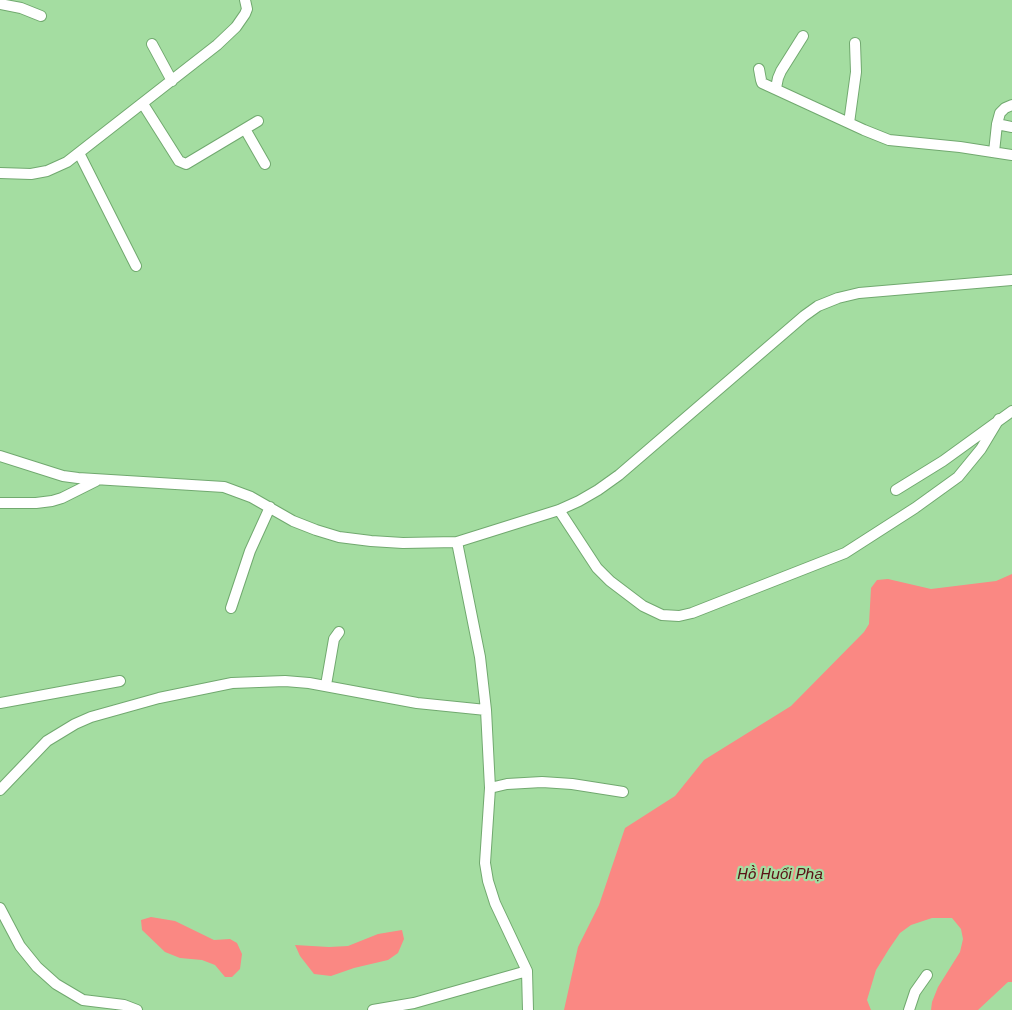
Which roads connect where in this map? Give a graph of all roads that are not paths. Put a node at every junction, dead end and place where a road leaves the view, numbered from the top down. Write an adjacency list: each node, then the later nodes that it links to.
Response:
1 (245, 0): 8 (street)
2 (0, 4): 3 (street)
3 (41, 16)
4 (803, 36): 9 (street)
5 (855, 43): 13 (street)
6 (152, 44): 8 (street)
7 (759, 69): 9 (street)
8 (172, 81): 10 (street)
9 (776, 88): 13 (street)
10 (143, 104): 16 (street); 18 (street)
11 (1012, 105): 14 (street)
12 (258, 121): 16 (street)
13 (849, 123): 17 (street)
14 (997, 124): 15 (street); 17 (street)
15 (1012, 127)
16 (245, 129): 20 (street)
17 (994, 152): 19 (street)
18 (80, 153): 21 (street); 22 (street)
19 (1012, 155)
20 (265, 164)
21 (0, 173)
22 (136, 266)
23 (1012, 281): 31 (street)
24 (1012, 411): 25 (street)
25 (999, 419): 28 (street); 31 (street)
26 (0, 456): 27 (street)
27 (97, 480): 29 (street); 30 (street)
28 (896, 490)
29 (0, 503)
30 (270, 507): 32 (street); 33 (street)
31 (559, 510): 32 (street)
32 (457, 542): 38 (street)
33 (231, 608)
34 (338, 632): 36 (street)
35 (120, 681): 37 (street)
36 (326, 686): 38 (street); 40 (street)
37 (0, 703)
38 (486, 710): 39 (street)
39 (490, 788): 41 (street); 43 (street)
40 (0, 790)
41 (623, 792)
42 (0, 908): 45 (street)
43 (526, 971): 47 (street); 48 (street)
44 (927, 975): 49 (street)
45 (106, 1006): 46 (street)
46 (138, 1010)
47 (373, 1010)
48 (528, 1010)
49 (909, 1010)

